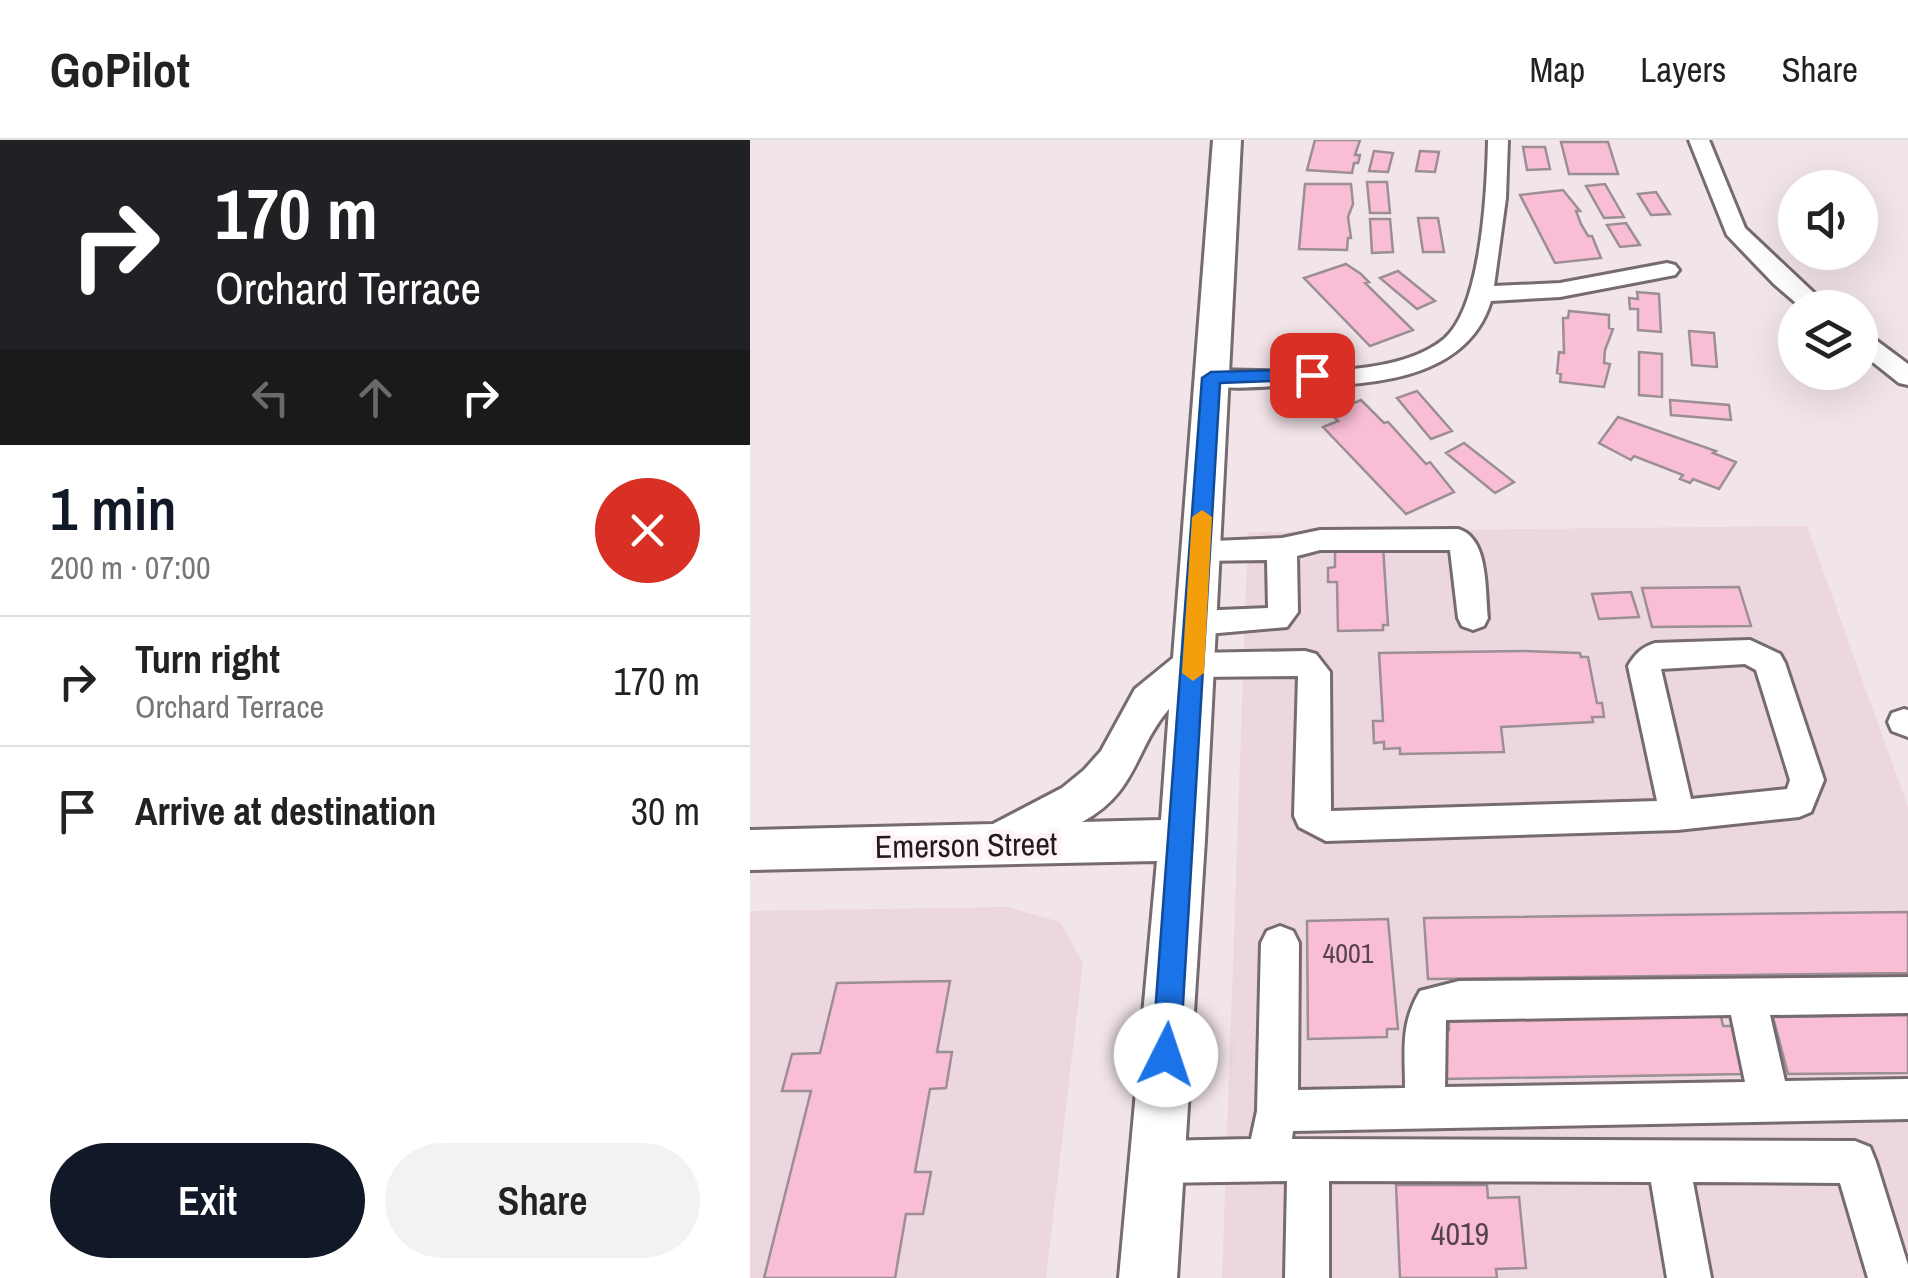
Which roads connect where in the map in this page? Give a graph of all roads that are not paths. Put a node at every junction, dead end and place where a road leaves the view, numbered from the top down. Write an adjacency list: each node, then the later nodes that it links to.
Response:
1 (1228, 140): 9 (main road)
2 (1498, 140): 6 (street)
3 (1699, 140): 5 (street)
4 (1667, 270): 6 (street)
5 (1795, 290)
6 (1481, 294): 9 (street)
7 (1878, 354): 8 (street)
8 (1908, 377)
9 (1211, 378): 11 (main road)
10 (1282, 548): 11 (street); 12 (street); 13 (street)
11 (1200, 550): 13 (main road)
12 (1473, 618)
13 (1195, 644): 14 (street); 15 (main road); 16 (main road)
14 (1677, 816): 14 (street)
15 (1182, 840): 16 (main road, Emerson Street); 27 (main road)
16 (998, 844): 17 (main road, Emerson Street)
17 (750, 850)
18 (1280, 943): 24 (street)
19 (1908, 996): 20 (street)
20 (1747, 997): 22 (street); 23 (street)
21 (1908, 1099): 22 (street)
22 (1769, 1101): 23 (street)
23 (1426, 1106): 24 (street)
24 (1277, 1111): 25 (street)
25 (1288, 1160): 26 (street); 27 (street); 29 (street)
26 (1668, 1160): 30 (street); 31 (street)
27 (1157, 1162): 28 (main road)
28 (1148, 1278)
29 (1308, 1278)
30 (1689, 1278)
31 (1890, 1278)

